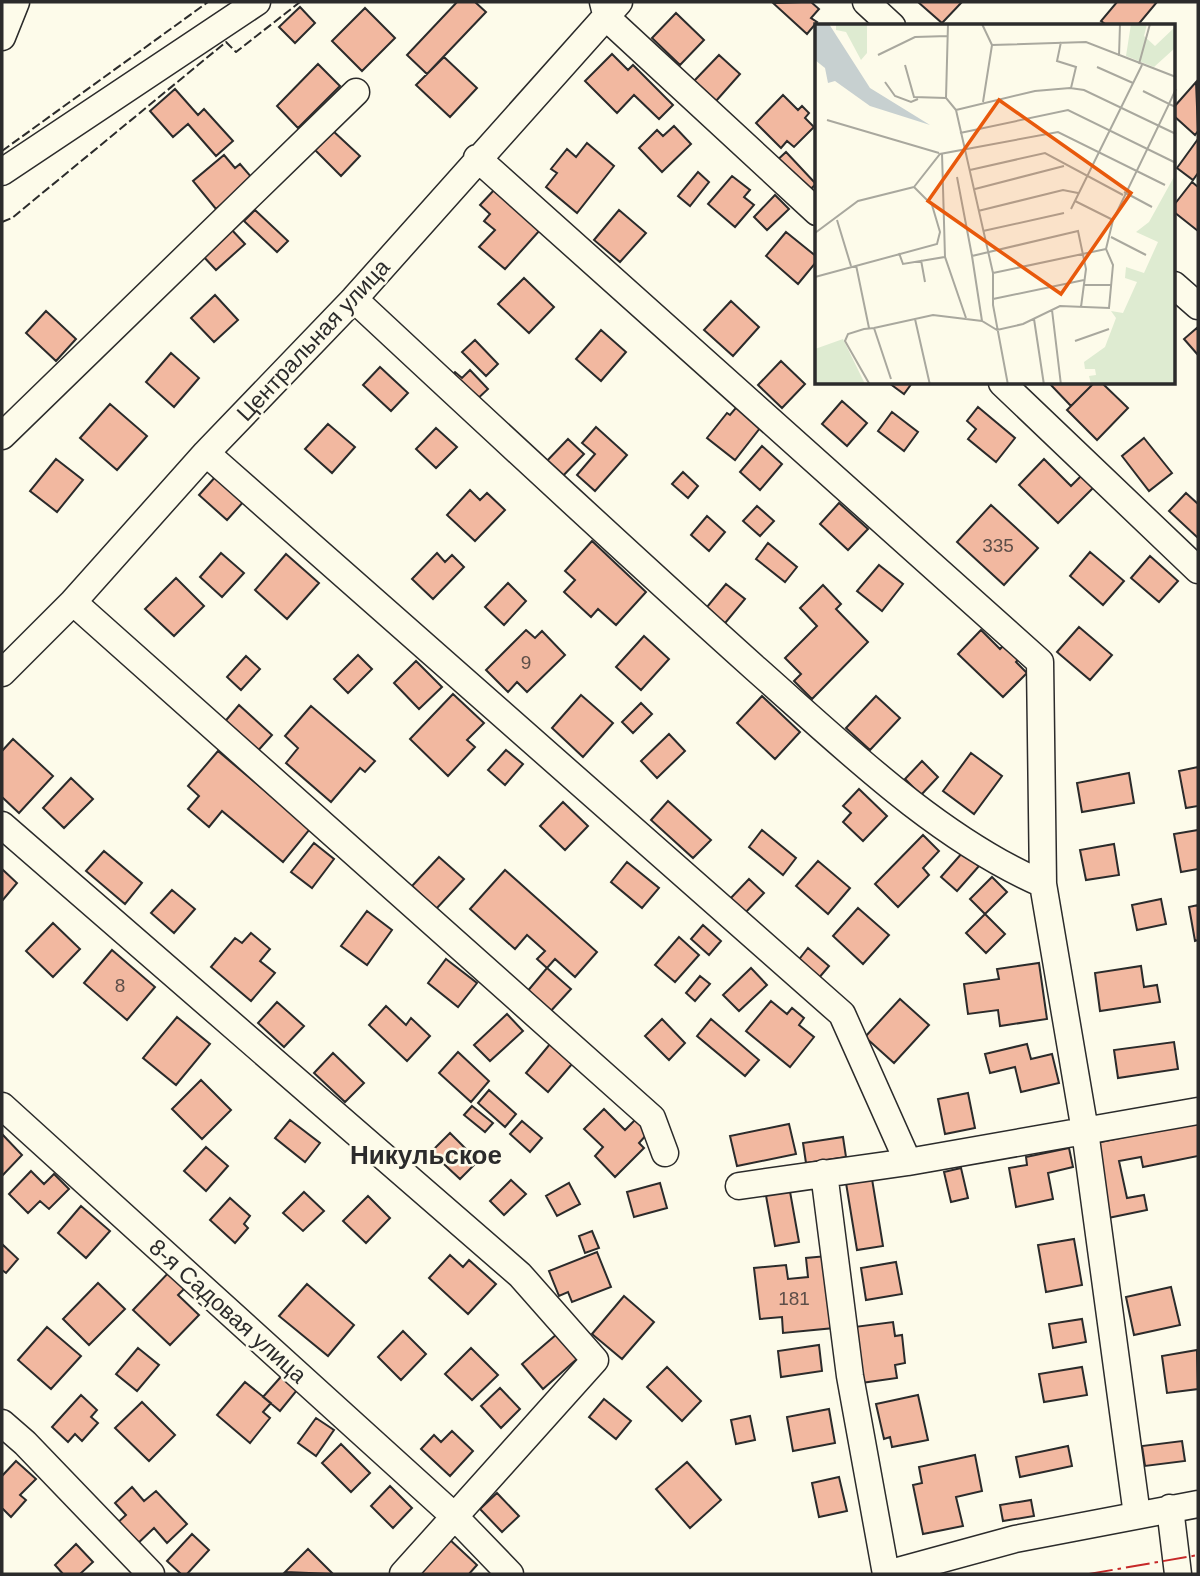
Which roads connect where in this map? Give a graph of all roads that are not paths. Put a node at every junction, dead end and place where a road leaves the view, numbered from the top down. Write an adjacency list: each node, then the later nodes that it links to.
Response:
1 (16, 2): 6 (street)
2 (257, 2): 9 (street)
3 (866, 2): 5 (street)
4 (610, 7): 8 (street, Центральная улица); 10 (street)
5 (890, 24)
6 (2, 37)
7 (355, 92): 15 (street)
8 (477, 158): 12 (street, Центральная улица); 21 (street)
9 (2, 172)
10 (815, 210)
11 (1176, 287): 13 (street)
12 (354, 299): 16 (street, Центральная улица); 21 (street)
13 (1198, 306)
14 (1004, 385): 17 (street)
15 (2, 436)
16 (206, 453): 18 (street, Центральная улица); 26 (street)
17 (1198, 570)
18 (73, 602): 19 (street, Центральная улица); 25 (street)
19 (2, 673)
20 (2, 825): 33 (street)
21 (1043, 884): 24 (street)
22 (2, 1106): 33 (street, 8-я Садовая улица)
23 (1198, 1111): 24 (street)
24 (1085, 1131): 26 (street); 32 (street)
25 (665, 1153)
26 (908, 1161): 27 (street)
27 (824, 1173): 28 (street); 37 (street)
28 (739, 1186)
29 (2, 1423): 34 (street)
30 (1198, 1504): 31 (street)
31 (1170, 1508): 32 (street); 38 (street)
32 (1137, 1515): 37 (street)
33 (454, 1516): 35 (street); 36 (street, 8-я Садовая улица)
34 (151, 1574)
35 (403, 1574)
36 (510, 1574)
37 (887, 1574)
38 (1178, 1574)

